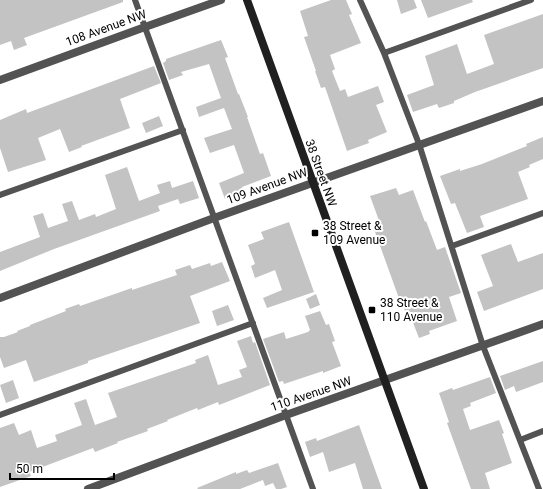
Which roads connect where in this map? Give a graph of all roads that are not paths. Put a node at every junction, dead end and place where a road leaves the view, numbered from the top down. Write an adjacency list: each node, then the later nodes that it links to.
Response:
1 (135, 0): 6 (lane)
2 (221, 0): 6 (street, 108 Avenue NW)
3 (247, 0): 12 (street, 38 Street NW)
4 (360, 0): 7 (lane)
5 (531, 0): 7 (lane)
6 (145, 26): 8 (street, 108 Avenue NW); 10 (lane)
7 (384, 54): 11 (lane)
8 (0, 80)
9 (543, 101): 11 (street, 109 Avenue NW)
10 (183, 130): 13 (lane); 15 (lane)
11 (419, 144): 12 (street, 109 Avenue NW); 16 (lane)
12 (312, 183): 15 (street, 109 Avenue NW); 21 (street, 38 Street NW)
13 (0, 195)
14 (543, 213): 16 (lane)
15 (214, 218): 17 (street, 109 Avenue NW); 18 (lane)
16 (452, 246): 20 (lane)
17 (0, 298)
18 (253, 323): 22 (lane); 23 (lane)
19 (543, 324): 20 (street, 110 Avenue NW)
20 (483, 346): 21 (street, 110 Avenue NW); 25 (lane)
21 (385, 382): 23 (street, 110 Avenue NW); 28 (street, 38 Street NW)
22 (0, 415)
23 (286, 416): 26 (street, 110 Avenue NW); 27 (lane)
24 (543, 431): 25 (lane)
25 (520, 440): 29 (lane)
26 (88, 489)
27 (313, 489)
28 (424, 489)
29 (539, 489)

